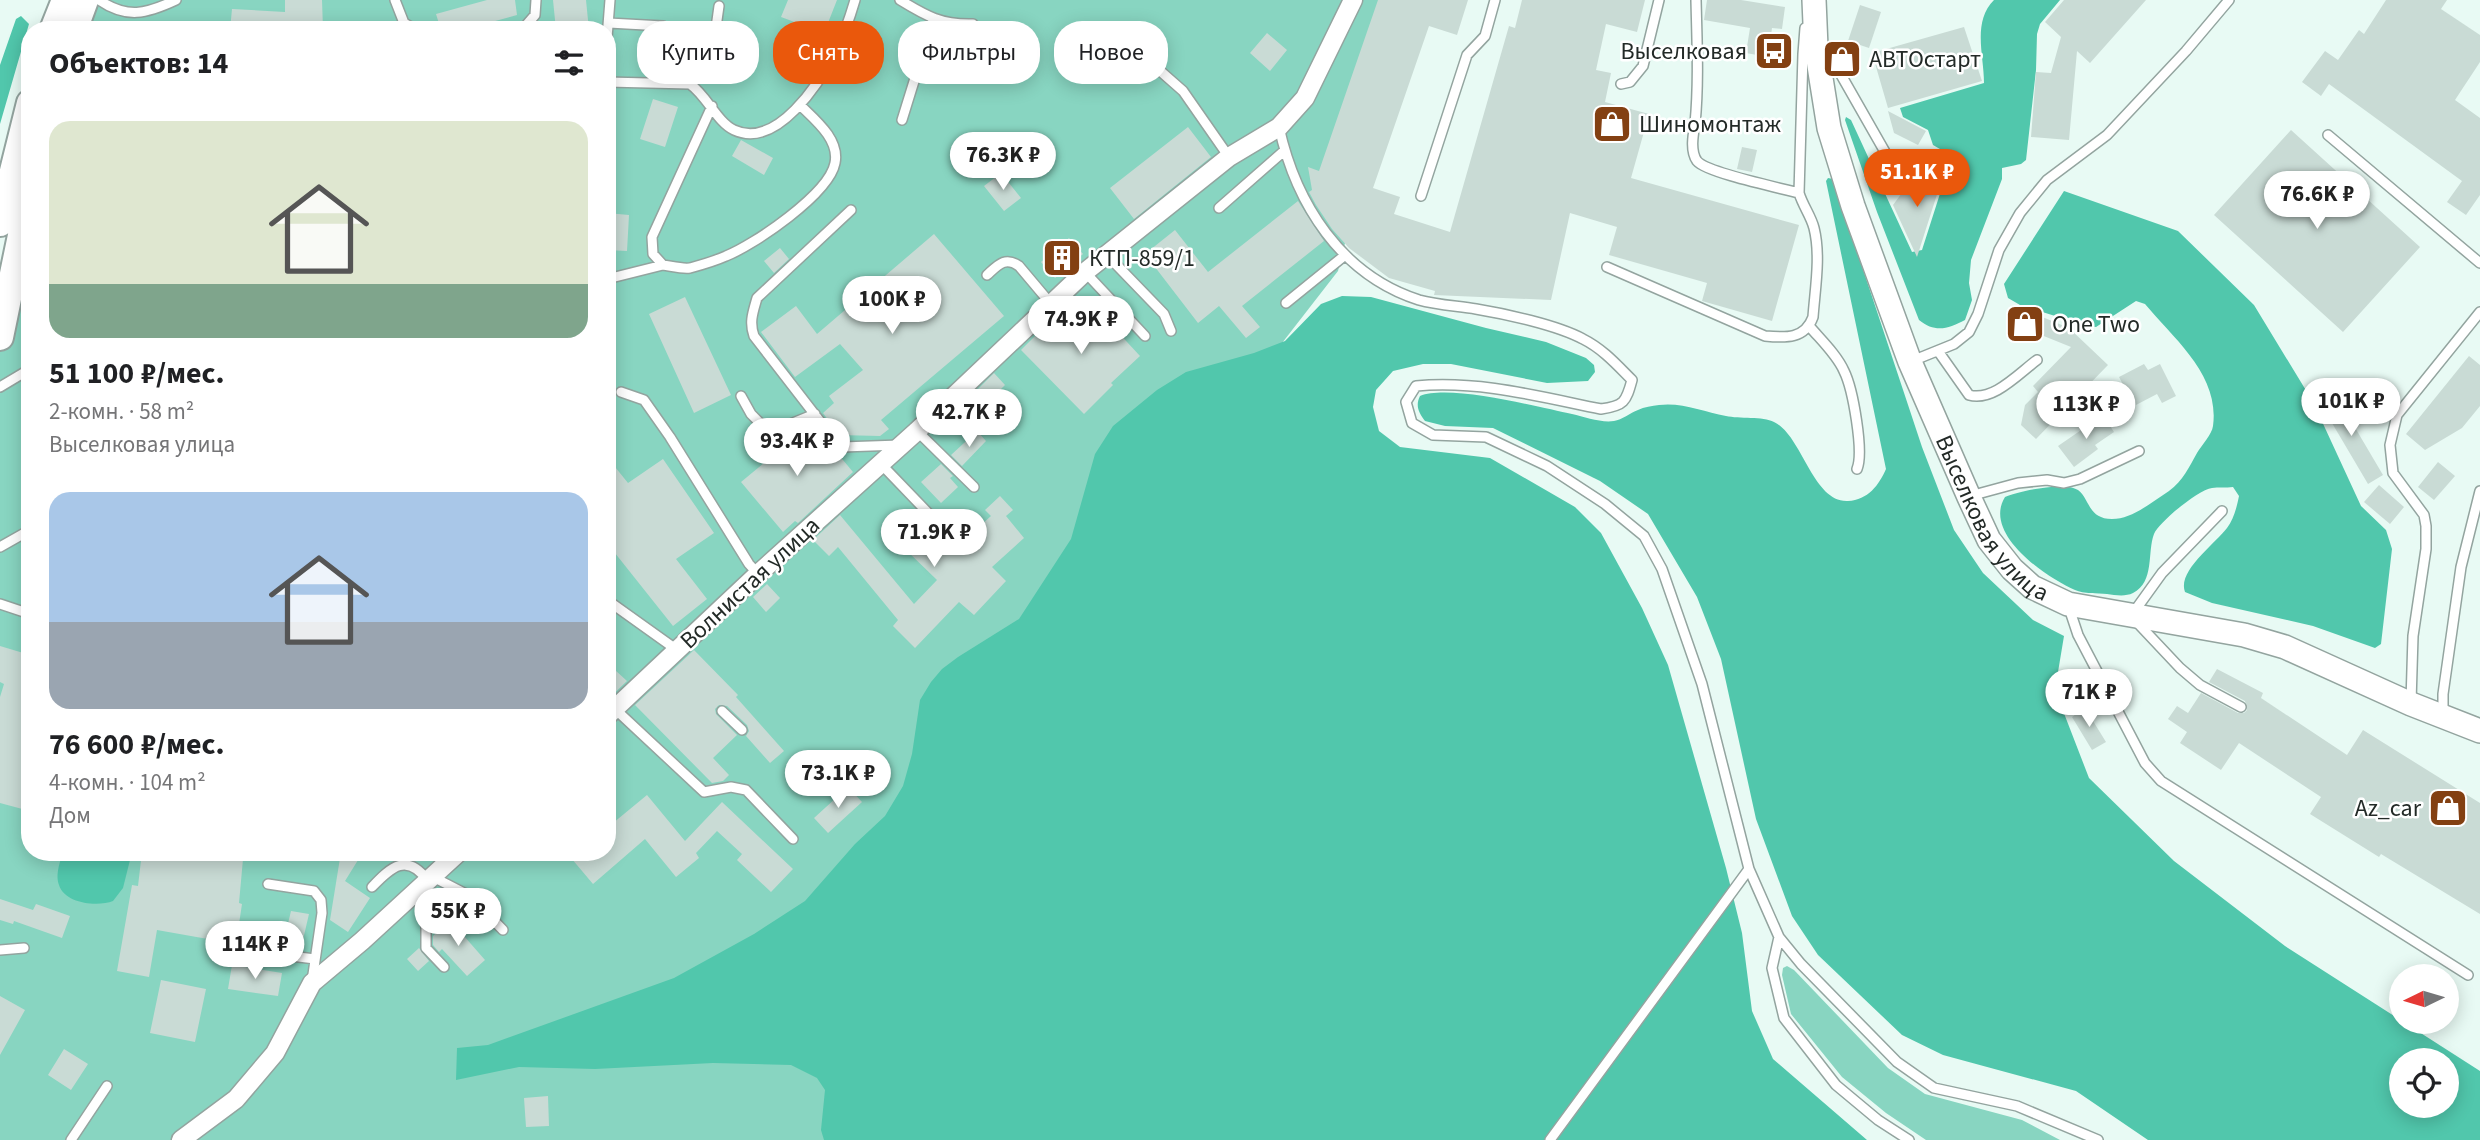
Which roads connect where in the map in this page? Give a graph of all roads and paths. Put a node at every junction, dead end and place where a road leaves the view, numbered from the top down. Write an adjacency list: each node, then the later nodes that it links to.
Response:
1 (65, 0): 18 (main road)
2 (85, 0): 19 (main road)
3 (99, 0): 4 (lane)
4 (176, 0)
5 (395, 0): 20 (lane)
6 (536, 0): 21 (lane)
7 (610, 0): 22 (lane)
8 (855, 0): 32 (lane)
9 (900, 0): 17 (lane)
10 (1353, 0): 35 (street, Волнистая улица)
11 (1495, 0): 42 (lane)
12 (1659, 0): 30 (lane)
13 (1696, 0): 41 (lane)
14 (2229, 0): 61 (lane)
15 (719, 6): 23 (lane)
16 (1814, 14): 39 (lane); 41 (lane); 63 (street, Выселковая улица)
17 (933, 20): 24 (lane); 34 (lane)
18 (57, 21)
19 (77, 21)
20 (401, 21)
21 (530, 21)
22 (609, 21)
23 (717, 21)
24 (939, 21)
25 (616, 23): 26 (lane)
26 (637, 25)
27 (1168, 78): 38 (lane)
28 (616, 82): 29 (lane)
29 (637, 83)
30 (1621, 83)
31 (690, 84): 33 (lane)
32 (800, 104): 33 (lane); 49 (lane)
33 (712, 106): 49 (lane)
34 (902, 120)
35 (1279, 127): 37 (lane); 38 (street, Волнистая улица)
36 (2328, 135): 48 (lane)
37 (1284, 151): 43 (lane); 47 (lane)
38 (1229, 157): 46 (street, Волнистая улица)
39 (1897, 173)
40 (21, 188): 45 (main road)
41 (1799, 193): 57 (lane)
42 (1421, 196)
43 (1219, 208)
44 (851, 210): 68 (lane)
45 (17, 226): 60 (main road)
46 (1107, 255): 51 (street, Волнистая улица); 58 (lane)
47 (1344, 256): 54 (lane); 98 (lane)
48 (2480, 263)
49 (663, 265): 53 (lane)
50 (1607, 267): 57 (lane)
51 (1085, 272): 55 (street, Волнистая улица); 59 (lane)
52 (987, 275): 55 (lane)
53 (616, 277)
54 (1286, 303)
55 (1051, 304): 69 (street, Волнистая улица)
56 (2480, 312): 88 (lane)
57 (1810, 327): 73 (lane)
58 (1171, 331)
59 (1145, 336)
60 (0, 337)
61 (1938, 351): 62 (lane); 63 (lane)
62 (2037, 360)
63 (1910, 362): 76 (street, Выселковая улица)
64 (21, 374): 65 (lane)
65 (0, 387)
66 (621, 392): 81 (lane)
67 (741, 396): 68 (lane)
68 (815, 414): 70 (lane)
69 (917, 431): 70 (street, Волнистая улица); 74 (lane)
70 (902, 445): 72 (street, Волнистая улица)
71 (2139, 451): 76 (lane)
72 (881, 464): 78 (lane); 81 (street, Волнистая улица)
73 (1857, 469)
74 (974, 486)
75 (2480, 491): 92 (lane)
76 (1969, 497): 83 (street, Выселковая улица)
77 (2222, 511): 86 (lane)
78 (931, 516)
79 (21, 535): 80 (lane)
80 (0, 547)
81 (758, 574): 87 (street, Волнистая улица)
82 (0, 604): 85 (lane)
83 (2068, 604): 86 (street, Выселковая улица); 110 (lane)
84 (616, 608): 87 (lane)
85 (21, 611)
86 (2131, 616): 88 (street, Выселковая улица); 89 (lane)
87 (675, 657): 90 (street, Волнистая улица)
88 (2411, 704): 92 (street, Выселковая улица)
89 (2241, 707)
90 (616, 709)
91 (722, 711): 94 (lane)
92 (2443, 716): 95 (street, Выселковая улица)
93 (616, 717): 96 (lane)
94 (742, 730)
95 (2480, 732)
96 (793, 839)
97 (449, 861): 99 (street)
98 (1749, 869): 104 (lane); 115 (lane)
99 (430, 879): 101 (lane); 102 (street); 103 (lane)
100 (268, 884): 108 (lane)
101 (372, 887)
102 (413, 895): 109 (lane); 111 (street)
103 (503, 930)
104 (1779, 937): 116 (lane); 117 (lane)
105 (24, 948): 106 (lane)
106 (0, 950)
107 (242, 950): 108 (lane)
108 (315, 959): 111 (lane)
109 (444, 967)
110 (2469, 975)
111 (312, 983): 114 (street)
112 (107, 1086): 113 (lane)
113 (71, 1140)
114 (181, 1140)
115 (1550, 1140)
116 (1909, 1140)
117 (2098, 1140)

